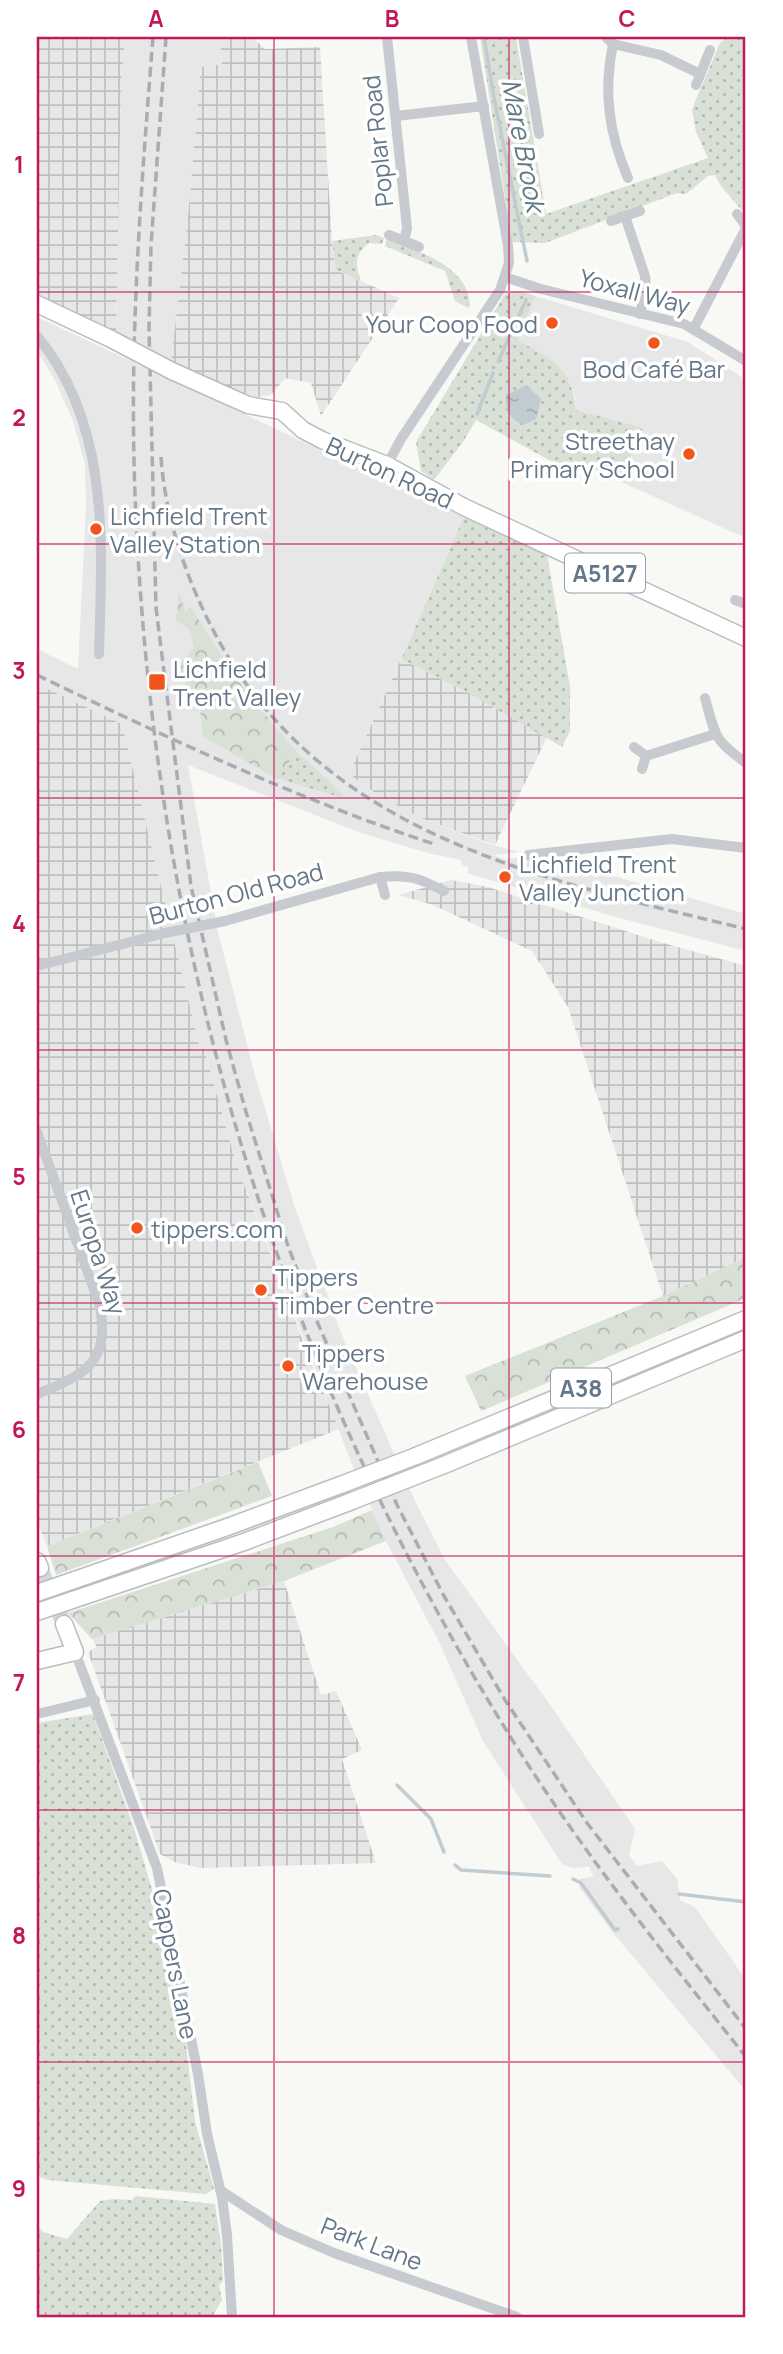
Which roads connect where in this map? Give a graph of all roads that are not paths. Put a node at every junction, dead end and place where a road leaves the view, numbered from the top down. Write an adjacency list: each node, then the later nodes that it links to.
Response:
1 (387, 37): 9 (street, Poplar Road)
2 (471, 37): 8 (street)
3 (523, 37): 10 (street)
4 (610, 41): 6 (street); 11 (street)
5 (710, 50): 6 (street)
6 (700, 74): 7 (street)
7 (696, 85)
8 (484, 106): 9 (street); 20 (street)
9 (396, 116): 18 (street, Poplar Road)
10 (539, 134)
11 (628, 178)
12 (640, 211): 14 (street)
13 (737, 214): 16 (street)
14 (625, 216): 15 (street); 22 (street)
15 (611, 221)
16 (746, 227): 23 (street)
17 (389, 234): 18 (street)
18 (404, 241): 19 (street)
19 (419, 247)
20 (505, 277): 22 (street, Yoxall Way); 26 (street)
21 (37, 304): 26 (highway, Burton Road / A5127, bridge)
22 (640, 314): 23 (street, Yoxall Way)
23 (694, 328): 25 (street, Yoxall Way)
24 (37, 335): 28 (street)
25 (746, 361)
26 (387, 465): 27 (highway, Burton Road / A5127)
27 (746, 638)
28 (99, 654)
29 (705, 698): 30 (street)
30 (715, 734): 32 (street); 33 (street)
31 (634, 747): 32 (street)
32 (646, 756): 34 (street)
33 (746, 763)
34 (642, 769)
35 (746, 848): 36 (street)
36 (528, 855)
37 (380, 877): 38 (street, Burton Old Road); 39 (street); 40 (street, Burton Old Road, bridge)
38 (444, 891)
39 (385, 895)
40 (37, 966)
41 (37, 1132): 44 (street, Europa Way)
42 (746, 1319): 45 (highway, A38, bridge)
43 (746, 1339): 46 (highway, A38, bridge)
44 (37, 1394)
45 (37, 1592)
46 (37, 1612)
47 (64, 1624): 48 (highway, Cappers Lane)
48 (75, 1652): 49 (highway); 50 (street, Cappers Lane)
49 (37, 1661)
50 (95, 1700): 51 (street); 52 (street, Cappers Lane)
51 (37, 1714)
52 (220, 2190): 53 (street, Cappers Lane); 54 (street, Park Lane)
53 (232, 2317)
54 (517, 2317)

